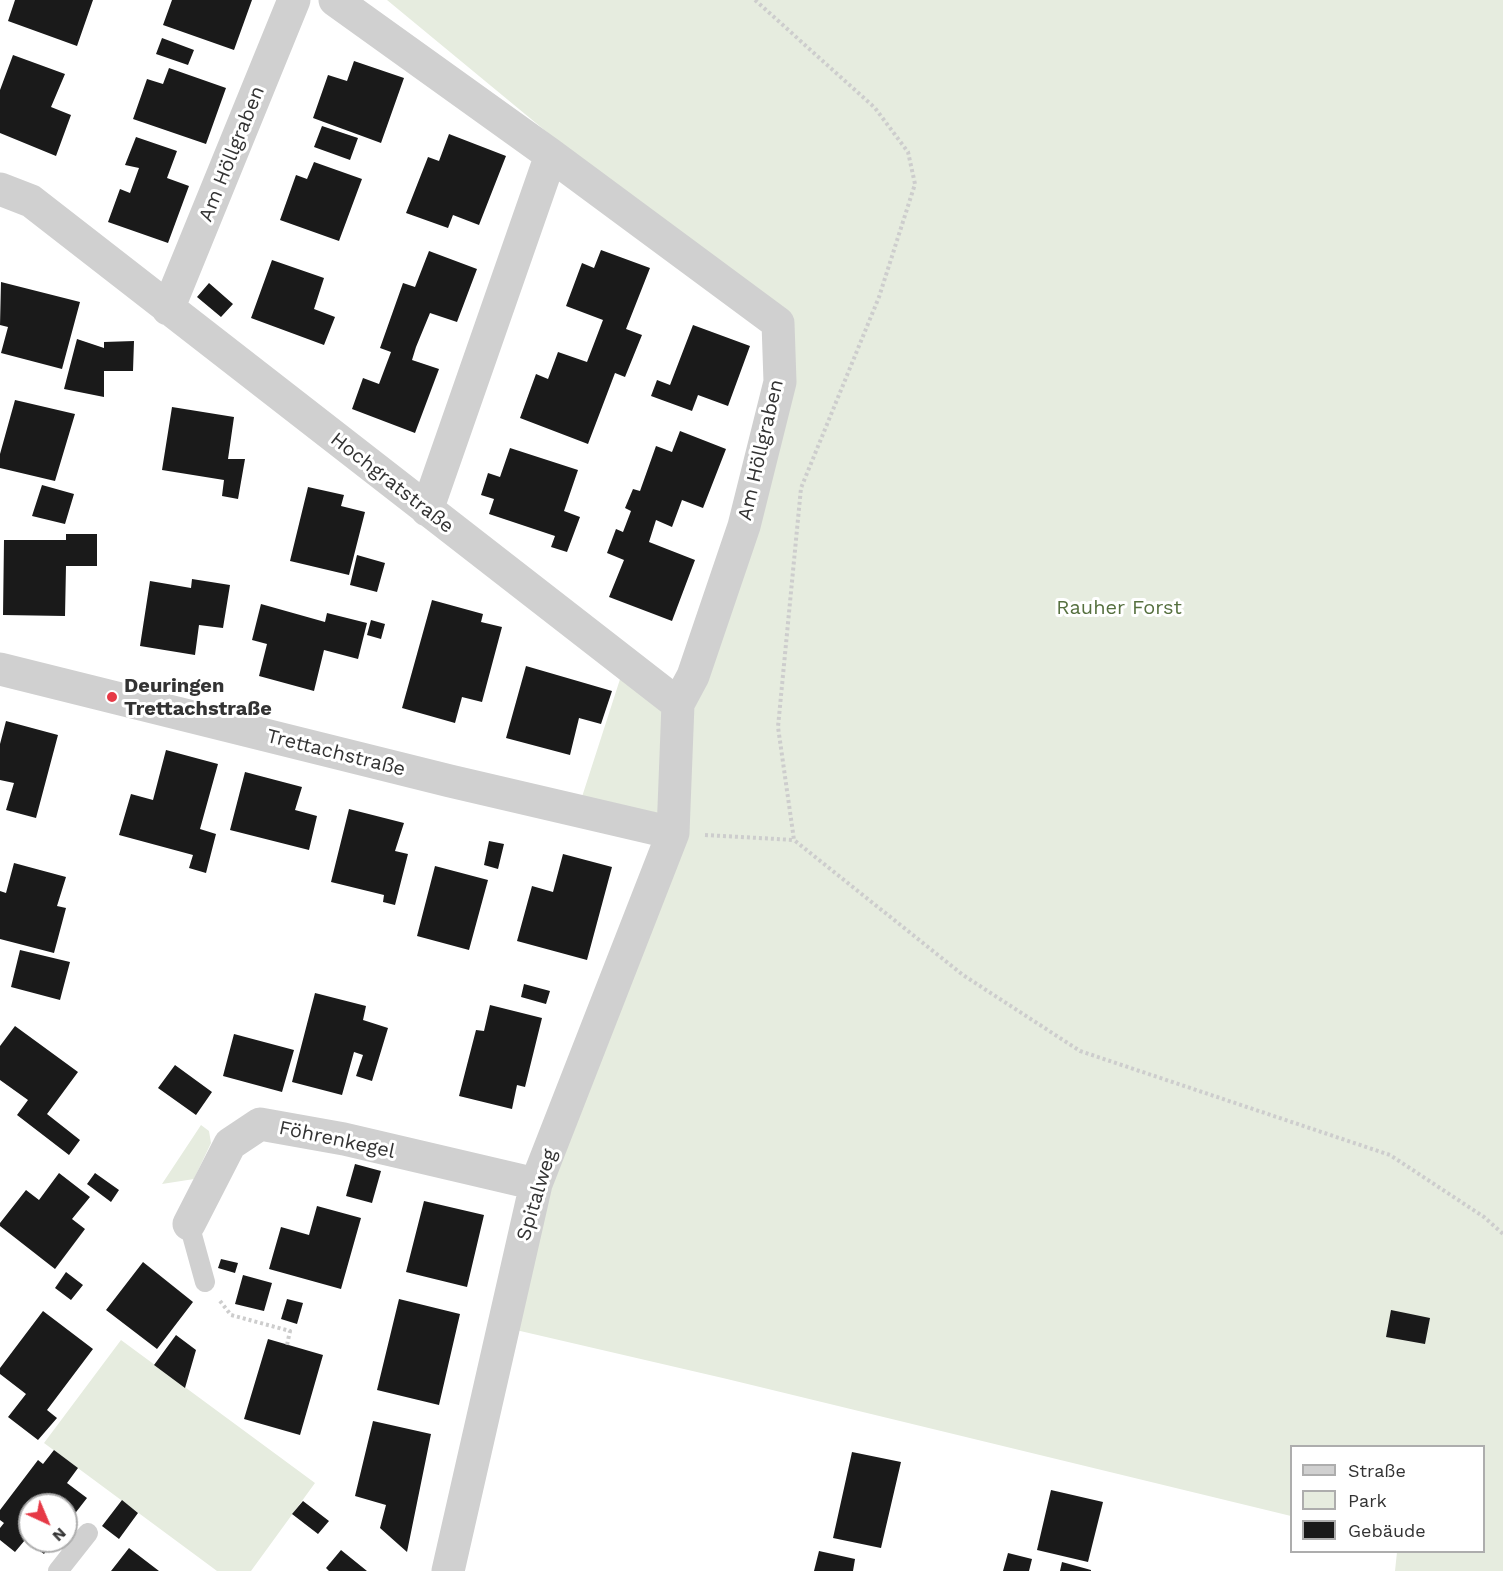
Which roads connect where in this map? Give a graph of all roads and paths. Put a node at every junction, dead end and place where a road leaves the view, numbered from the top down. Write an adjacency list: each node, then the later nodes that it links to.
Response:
1 (294, 0): 6 (street, Am Höllgraben)
2 (335, 0): 4 (street, Am Höllgraben)
3 (755, 0): 11 (path)
4 (551, 155): 7 (street); 9 (street, Am Höllgraben)
5 (0, 189): 6 (street, Hochgratstraße)
6 (168, 309): 7 (street, Hochgratstraße)
7 (427, 510): 9 (street, Hochgratstraße)
8 (0, 669): 10 (street, Trettachstraße)
9 (678, 704): 10 (street)
10 (673, 833): 11 (path); 12 (street, Spitalweg)
11 (794, 840): 14 (path)
12 (536, 1184): 13 (street, Föhrenkegel); 19 (street, Spitalweg)
13 (189, 1224): 15 (lane)
14 (1503, 1234)
15 (205, 1282): 16 (path)
16 (287, 1345)
17 (88, 1533): 18 (lane)
18 (58, 1571)
19 (448, 1571)

